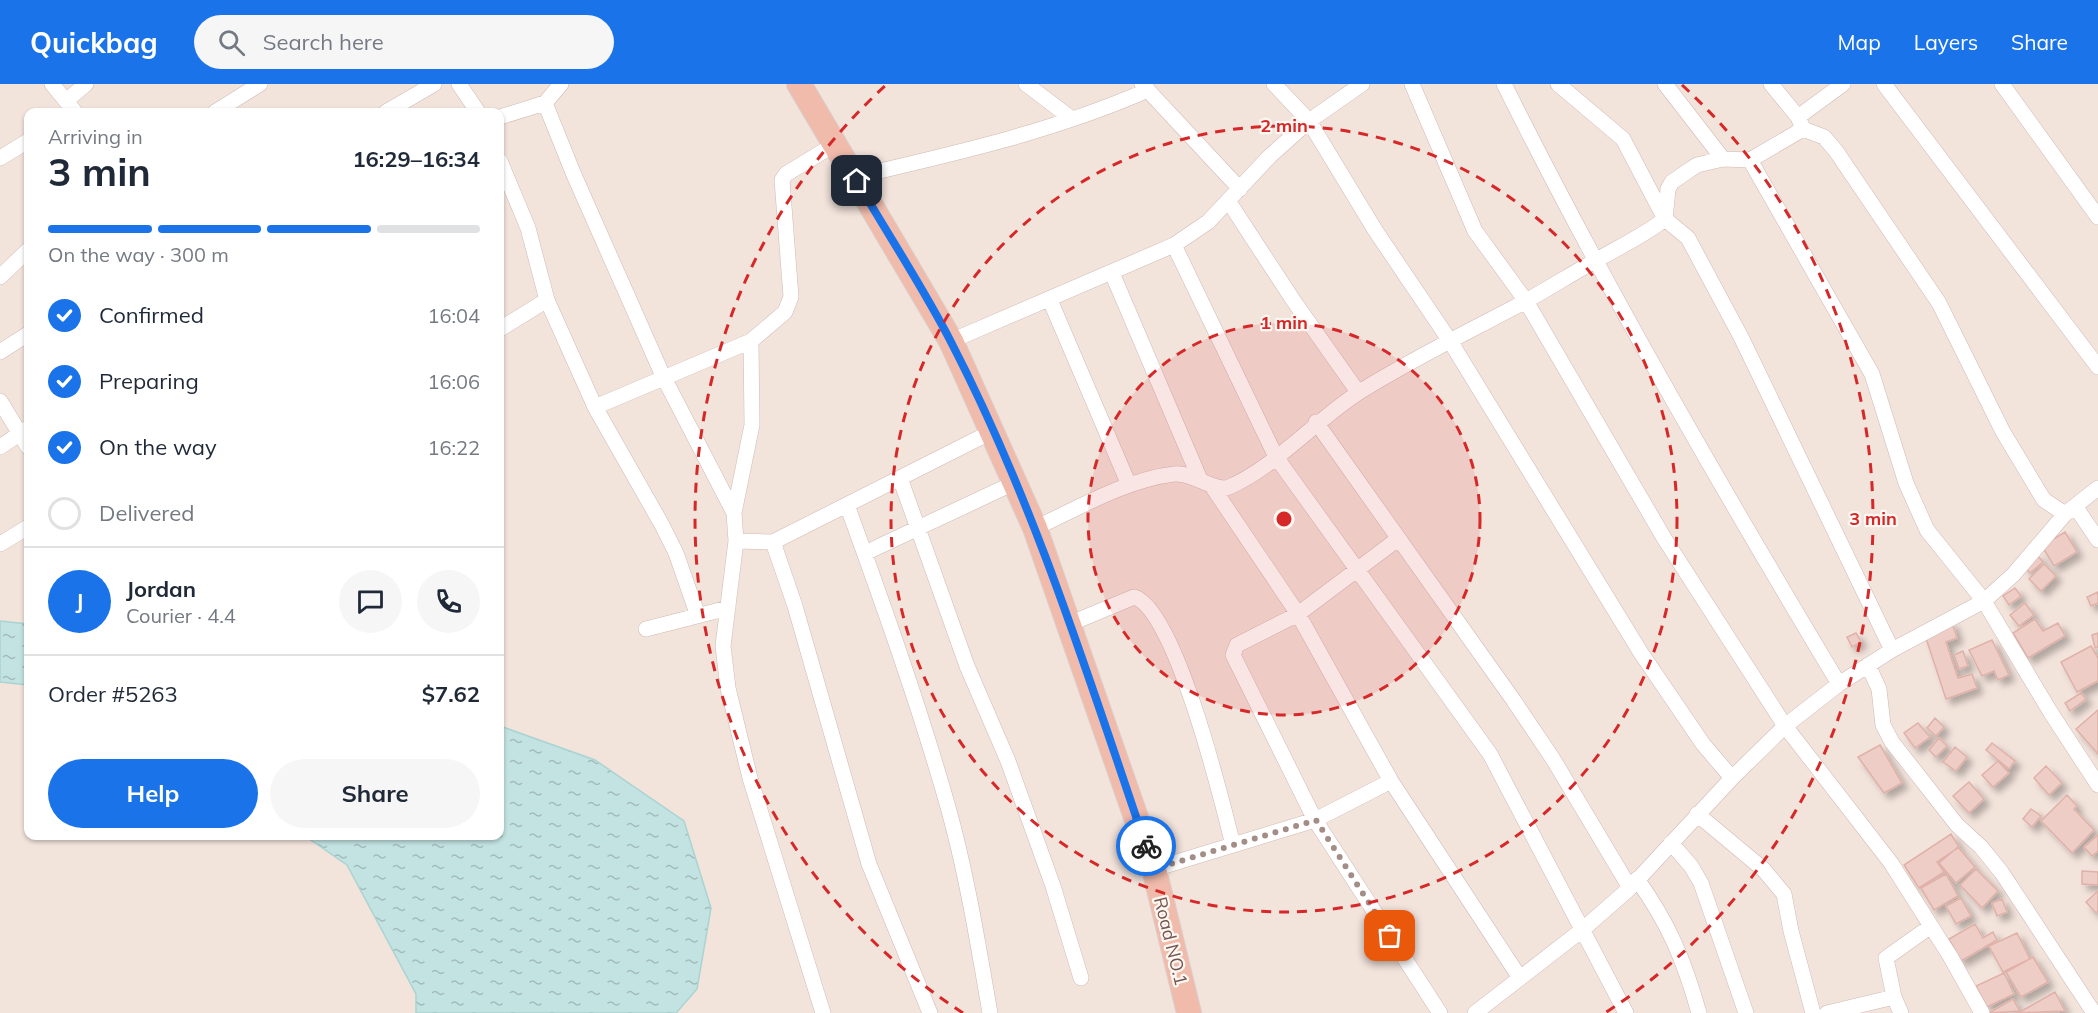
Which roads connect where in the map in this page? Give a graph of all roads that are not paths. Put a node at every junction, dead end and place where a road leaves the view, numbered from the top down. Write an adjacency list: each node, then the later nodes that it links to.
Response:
1 (52, 84): 21 (street)
2 (86, 84): 21 (street)
3 (260, 84): 22 (street)
4 (435, 84): 23 (street)
5 (459, 84): 24 (street)
6 (561, 84): 20 (street)
7 (799, 84): 30 (highway, Road NO.1)
8 (1026, 84): 26 (street)
9 (1274, 84): 27 (street)
10 (1362, 84): 27 (street)
11 (1413, 84): 47 (street)
12 (1504, 84): 42 (street)
13 (1558, 84): 39 (street)
14 (1665, 84): 32 (street)
15 (1771, 84): 28 (street)
16 (1843, 84): 28 (street)
17 (1884, 84): 54 (street)
18 (2002, 84): 38 (street)
19 (1145, 87): 26 (street); 36 (street)
20 (545, 103): 25 (street); 55 (street)
21 (71, 107)
22 (221, 108)
23 (393, 108)
24 (475, 108)
25 (504, 116)
26 (1072, 119): 35 (street)
27 (1309, 121): 36 (street); 52 (street)
28 (1800, 123): 33 (street); 70 (street)
29 (24, 143): 31 (street)
30 (835, 144): 35 (highway, Road NO.1); 50 (street)
31 (0, 158)
32 (1723, 159): 33 (street); 39 (street)
33 (1750, 160): 82 (street)
34 (504, 171): 45 (street)
35 (854, 177): 51 (highway, Road NO.1)
36 (1240, 189): 37 (street)
37 (1229, 202): 40 (street); 56 (street)
38 (2098, 218)
39 (1665, 219): 42 (street); 88 (street)
40 (1174, 245): 43 (street); 63 (street)
41 (24, 254): 44 (street)
42 (1596, 261): 47 (street); 90 (street)
43 (1112, 273): 46 (street); 65 (street)
44 (0, 277)
45 (547, 300): 48 (street); 58 (street)
46 (1050, 300): 51 (street); 67 (street)
47 (1526, 301): 52 (street); 91 (street)
48 (504, 327)
49 (24, 337): 53 (street)
50 (751, 341): 55 (street); 71 (street)
51 (951, 341): 61 (highway, Road NO.1)
52 (1450, 341): 56 (street); 92 (street)
53 (0, 352)
54 (2098, 367)
55 (663, 376): 58 (street); 71 (street)
56 (1358, 392): 59 (street)
57 (0, 401): 60 (street)
58 (595, 407): 85 (street)
59 (1316, 422): 63 (street); 75 (street)
60 (24, 430): 62 (street)
61 (993, 431): 64 (street); 66 (highway, Road NO.1)
62 (0, 447)
63 (1276, 457): 65 (street); 81 (street)
64 (900, 478): 69 (street); 72 (street)
65 (1205, 481): 67 (street); 84 (street)
66 (1016, 482): 72 (street); 73 (highway, Road NO.1)
67 (1129, 485): 73 (street)
68 (2098, 488): 70 (street)
69 (847, 505): 78 (street); 80 (street)
70 (2070, 510): 76 (street); 82 (street)
71 (734, 513): 77 (street)
72 (918, 528): 80 (street); 103 (street)
73 (1035, 528): 86 (highway, Road NO.1)
74 (24, 529): 79 (street)
75 (1398, 539): 81 (street); 100 (street)
76 (2098, 540)
77 (736, 541): 78 (street); 83 (street)
78 (773, 542): 107 (street)
79 (0, 544)
80 (865, 553): 108 (street)
81 (1358, 569): 84 (street); 102 (street)
82 (1984, 601): 88 (street); 94 (street)
83 (728, 608): 85 (street); 106 (street)
84 (1298, 614): 93 (street); 96 (street)
85 (698, 616): 87 (street)
86 (1069, 624): 98 (street); 99 (highway, Road NO.1)
87 (646, 629)
88 (1892, 650): 89 (street)
89 (1868, 665): 90 (street); 119 (street)
90 (1839, 684): 91 (street)
91 (1785, 726): 92 (street); 101 (street)
92 (1732, 778): 95 (street)
93 (1391, 782): 96 (street); 104 (street)
94 (2098, 785)
95 (1697, 814): 97 (street); 115 (street)
96 (1316, 820): 98 (street); 110 (street)
97 (1671, 843): 100 (street); 114 (street)
98 (1233, 845): 99 (street)
99 (1154, 869): 109 (highway, Road NO.1)
100 (1634, 884): 102 (street); 113 (street)
101 (1931, 926): 105 (street); 118 (street)
102 (1582, 930): 104 (street); 112 (street)
103 (1081, 978)
104 (1520, 978): 111 (street)
105 (1894, 996): 116 (street); 117 (street)
106 (822, 1013)
107 (930, 1013)
108 (990, 1013)
109 (1189, 1013)
110 (1440, 1013)
111 (1475, 1013)
112 (1626, 1013)
113 (1699, 1013)
114 (1746, 1013)
115 (1813, 1013)
116 (1827, 1013)
117 (1901, 1013)
118 (1982, 1013)
119 (2094, 1013)

